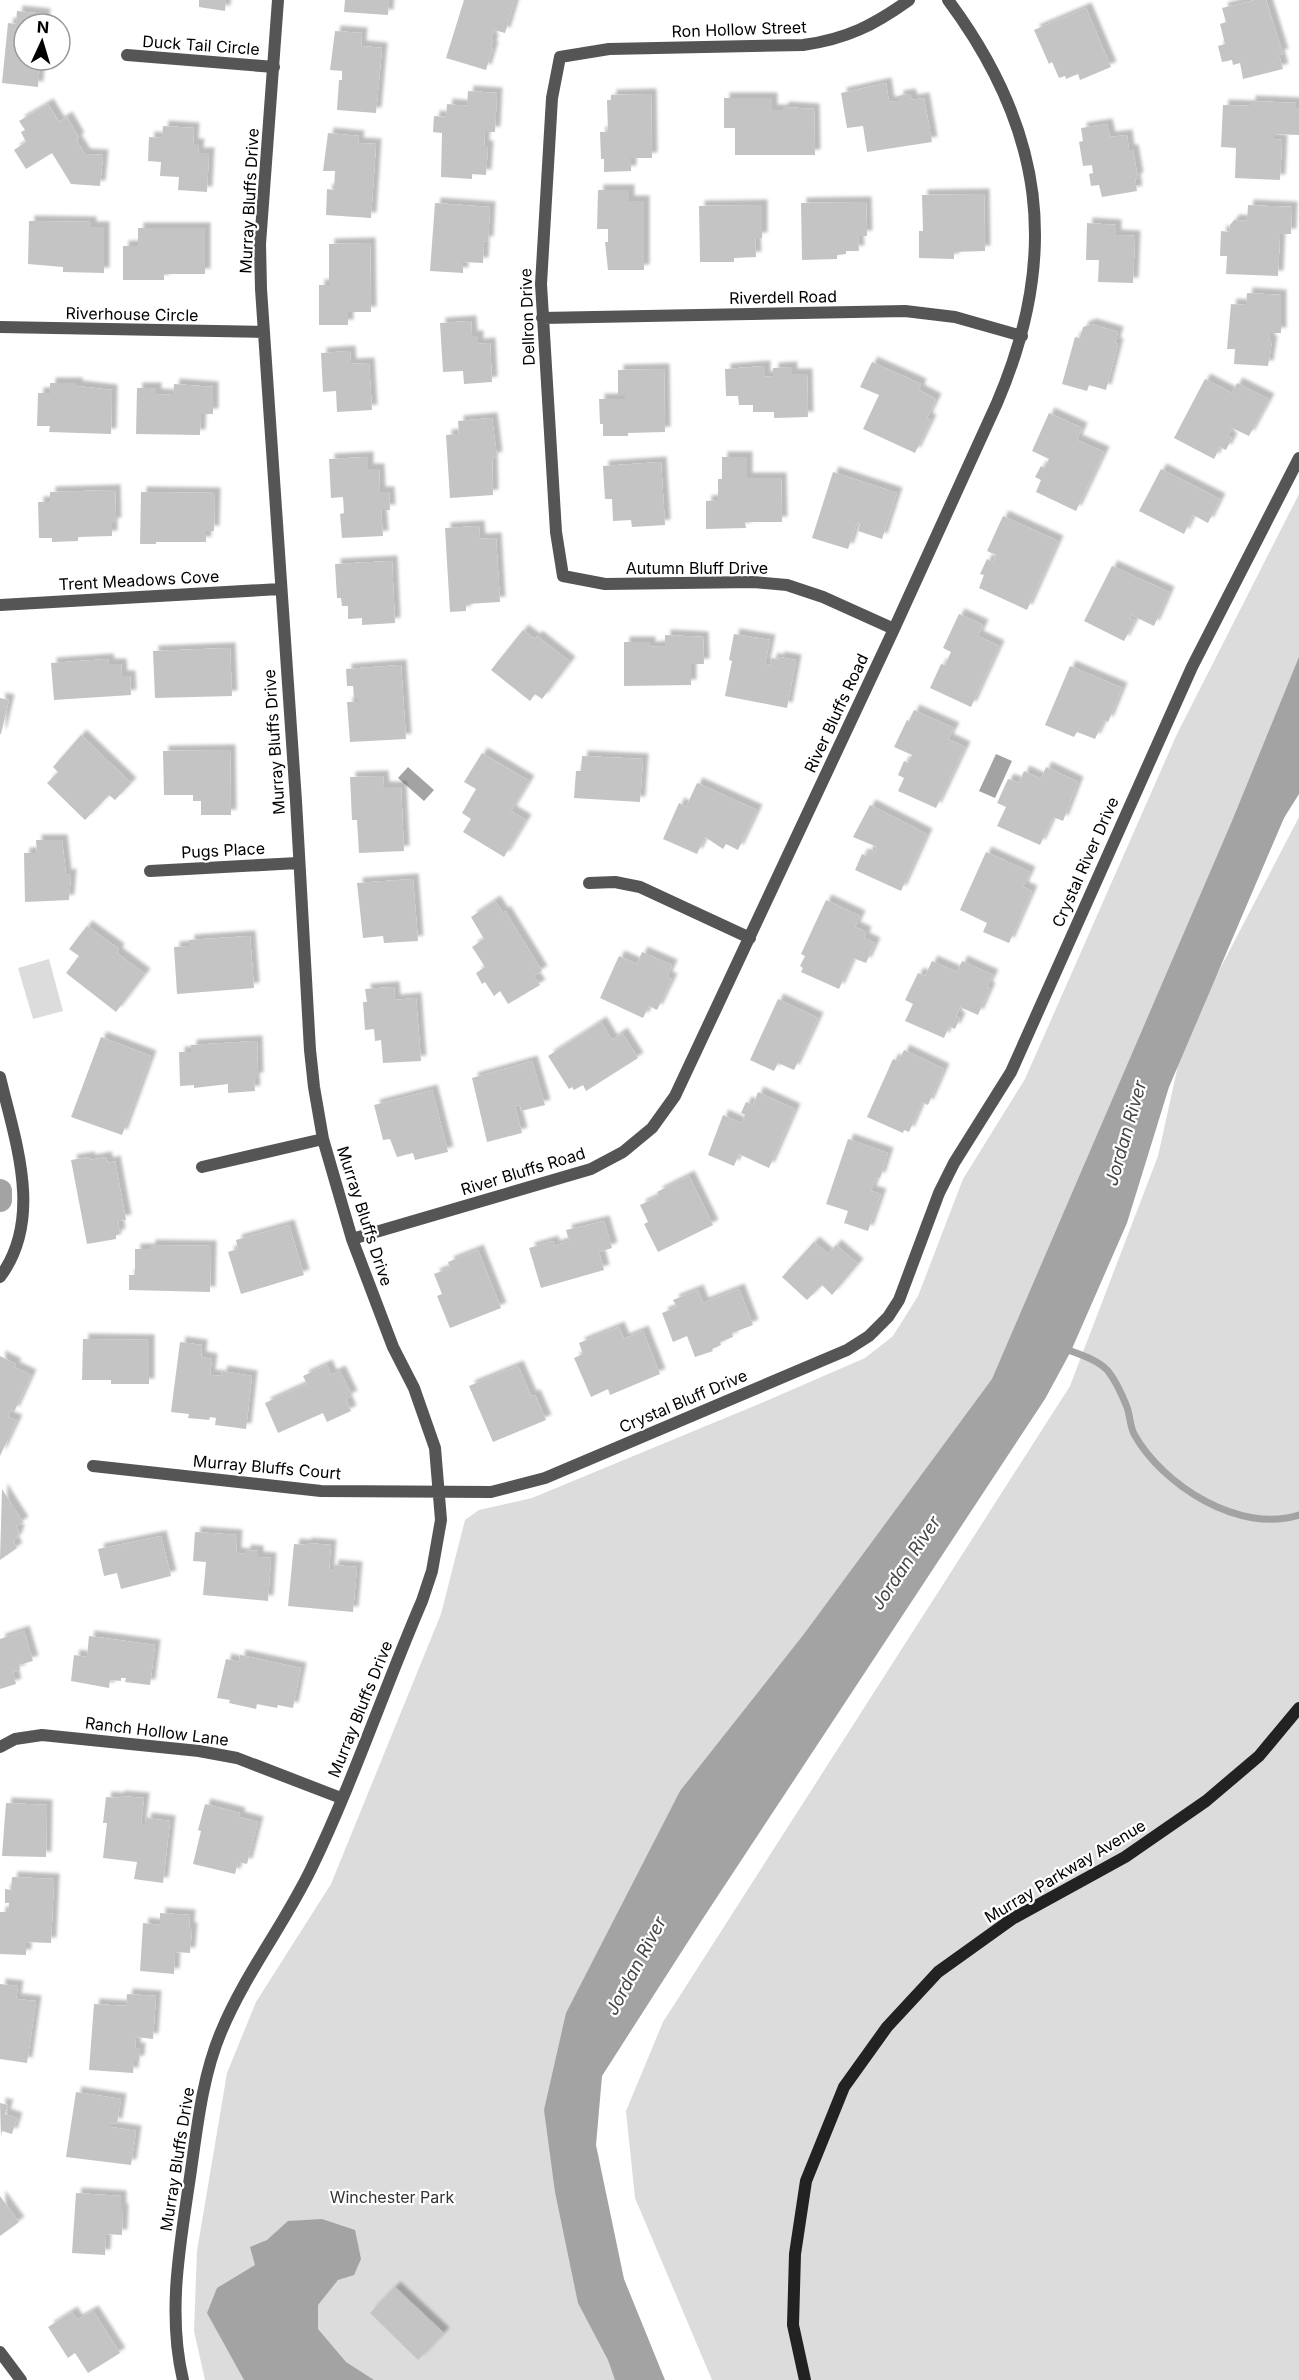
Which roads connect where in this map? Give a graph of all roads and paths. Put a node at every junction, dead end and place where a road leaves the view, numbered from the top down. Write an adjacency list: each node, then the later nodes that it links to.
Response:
1 (278, 0): 6 (street, Murray Bluffs Drive)
2 (909, 0): 5 (street, Ron Hollow Street)
3 (948, 0): 10 (street, River Bluffs Road)
4 (127, 55): 6 (street, Duck Tail Circle)
5 (560, 57): 7 (street, Dellron Drive)
6 (274, 67): 9 (street, Murray Bluffs Drive)
7 (542, 318): 10 (street, Riverdell Road); 12 (street, Dellron Drive)
8 (0, 327): 9 (street, Riverhouse Circle)
9 (264, 332): 13 (street, Murray Bluffs Drive)
10 (1022, 336): 15 (street, River Bluffs Road)
11 (1299, 458): 25 (street, Crystal River Drive)
12 (563, 576): 15 (street, Autumn Bluff Drive)
13 (280, 589): 14 (street, Trent Meadows Cove); 16 (street, Murray Bluffs Drive)
14 (0, 604)
15 (894, 629): 19 (street, River Bluffs Road)
16 (298, 863): 17 (street, Pugs Place); 21 (street, Murray Bluffs Drive)
17 (150, 871)
18 (589, 883): 19 (street)
19 (750, 938): 23 (street, River Bluffs Road)
20 (0, 1077): 24 (street)
21 (323, 1139): 22 (street); 23 (street, Murray Bluffs Drive)
22 (202, 1167)
23 (352, 1239): 27 (street, Murray Bluffs Drive)
24 (0, 1277)
25 (907, 1280): 27 (street, Crystal Bluff Drive)
26 (93, 1466): 27 (street, Murray Bluffs Court)
27 (439, 1491): 30 (street, Murray Bluffs Drive)
28 (1299, 1708): 34 (street, Murray Parkway Avenue)
29 (0, 1747): 30 (street, Ranch Hollow Lane)
30 (341, 1798): 33 (street, Murray Bluffs Drive)
31 (0, 2352): 32 (street)
32 (21, 2380)
33 (183, 2380)
34 (805, 2380)

